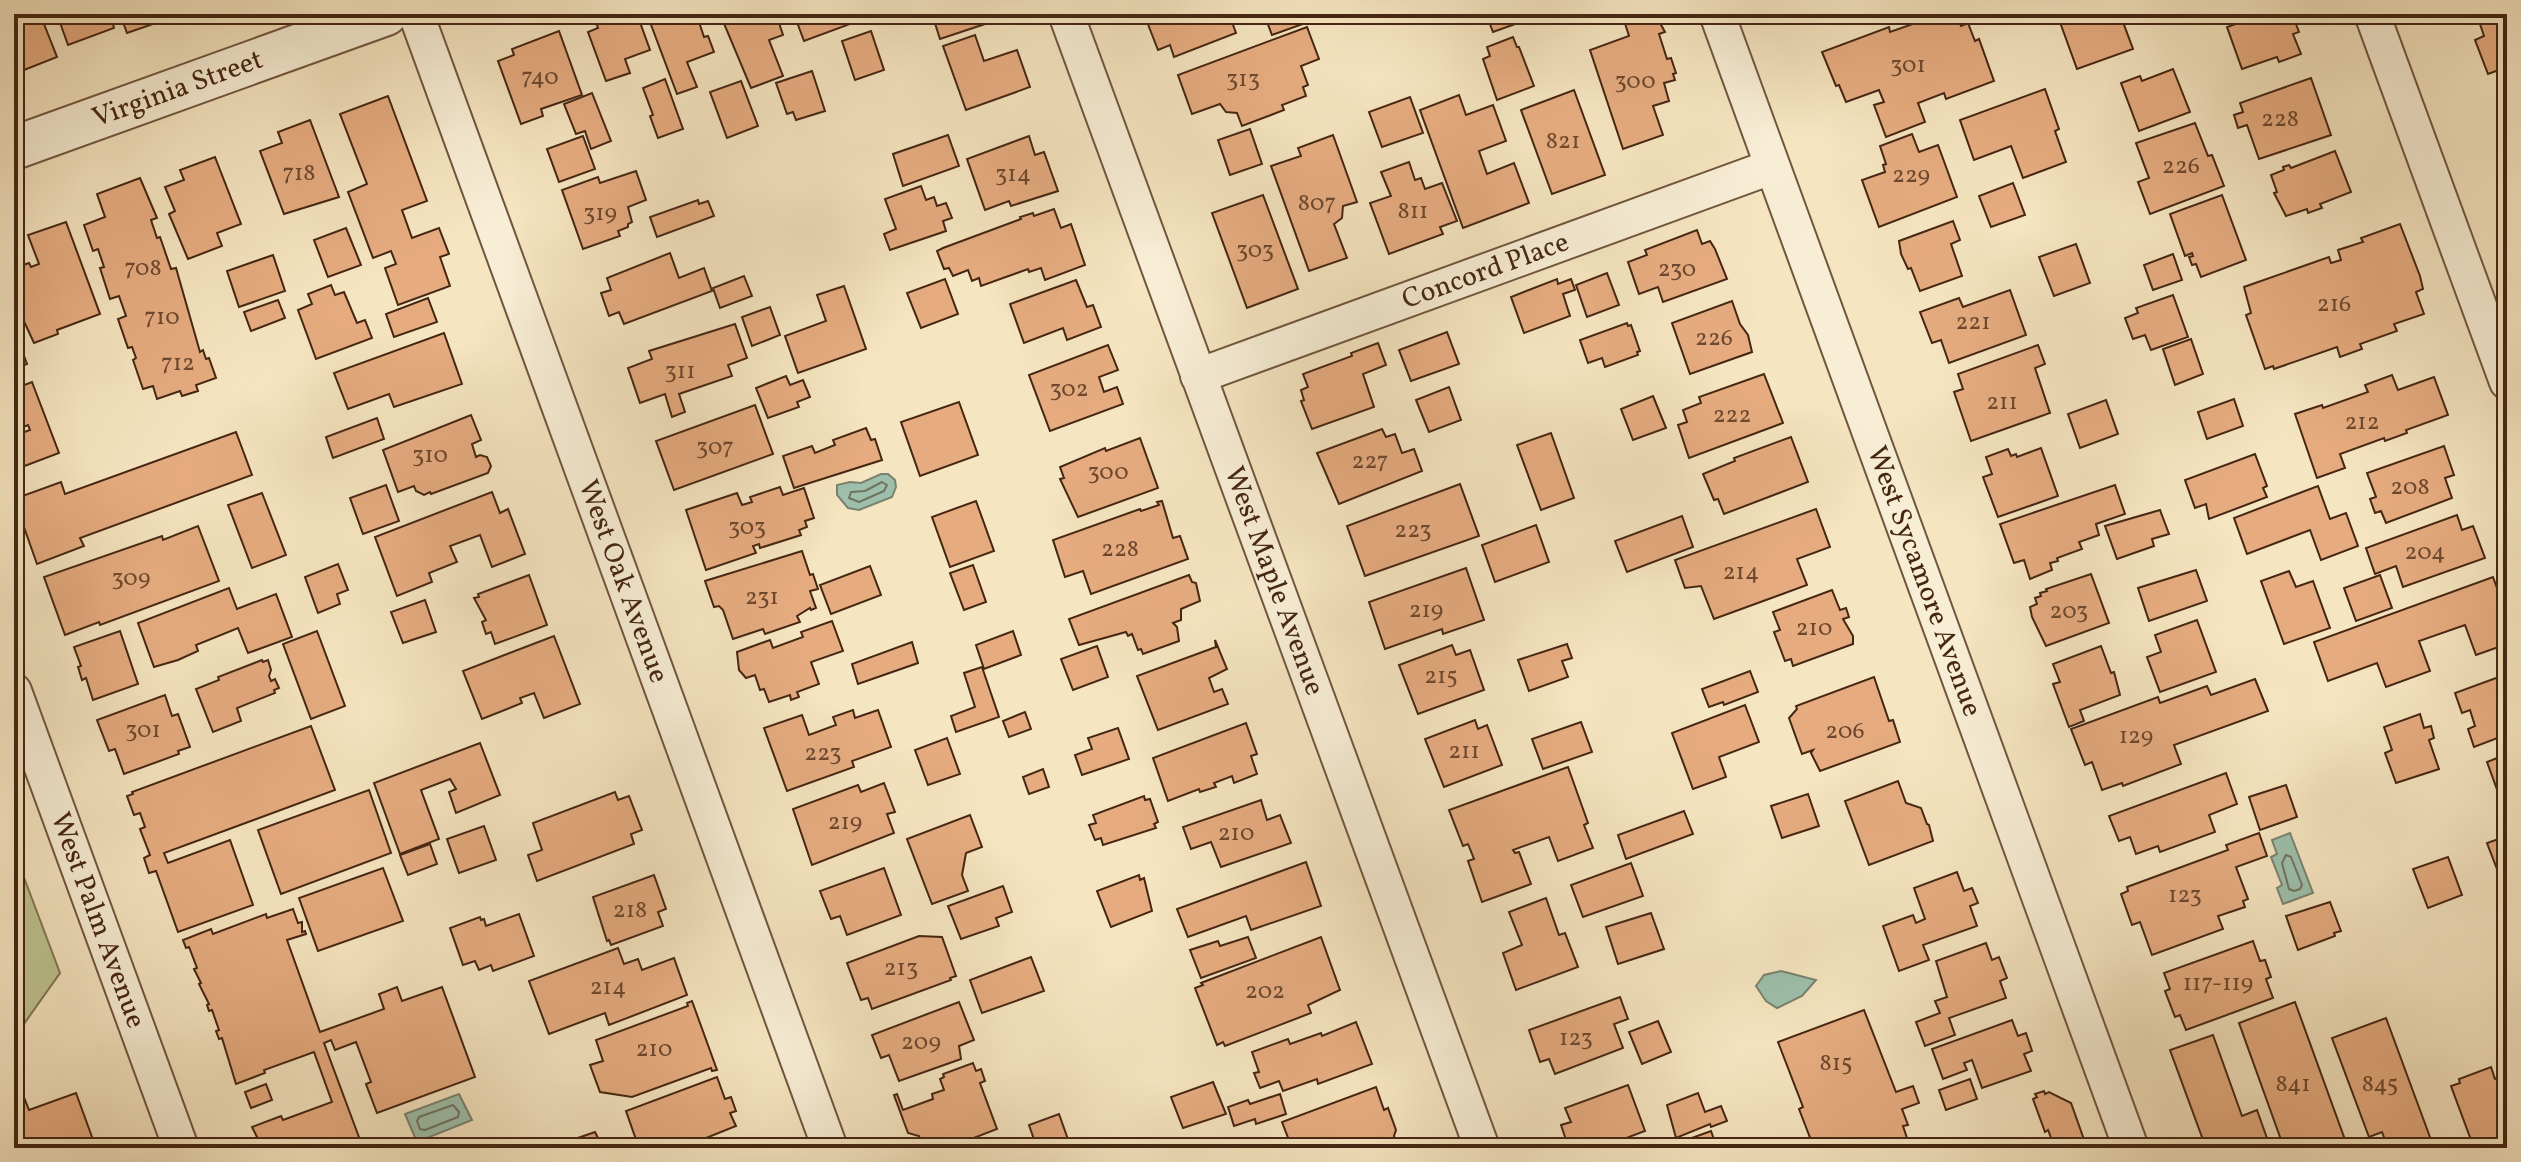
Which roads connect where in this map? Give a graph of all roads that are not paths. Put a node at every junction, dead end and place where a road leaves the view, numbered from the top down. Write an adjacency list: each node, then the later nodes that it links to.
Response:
1 (386, 14): 6 (street, Virginia Street)
2 (416, 14): 12 (street, West Oak Avenue)
3 (1066, 14): 8 (street, West Maple Avenue)
4 (1717, 14): 7 (street, West Sycamore Avenue)
5 (2372, 14): 9 (street)
6 (14, 148)
7 (1771, 167): 8 (street, Concord Place); 14 (street, West Sycamore Avenue)
8 (1198, 376): 13 (street, West Maple Avenue)
9 (2507, 382)
10 (14, 691): 11 (street, West Palm Avenue)
11 (181, 1148)
12 (830, 1148)
13 (1482, 1148)
14 (2131, 1148)

